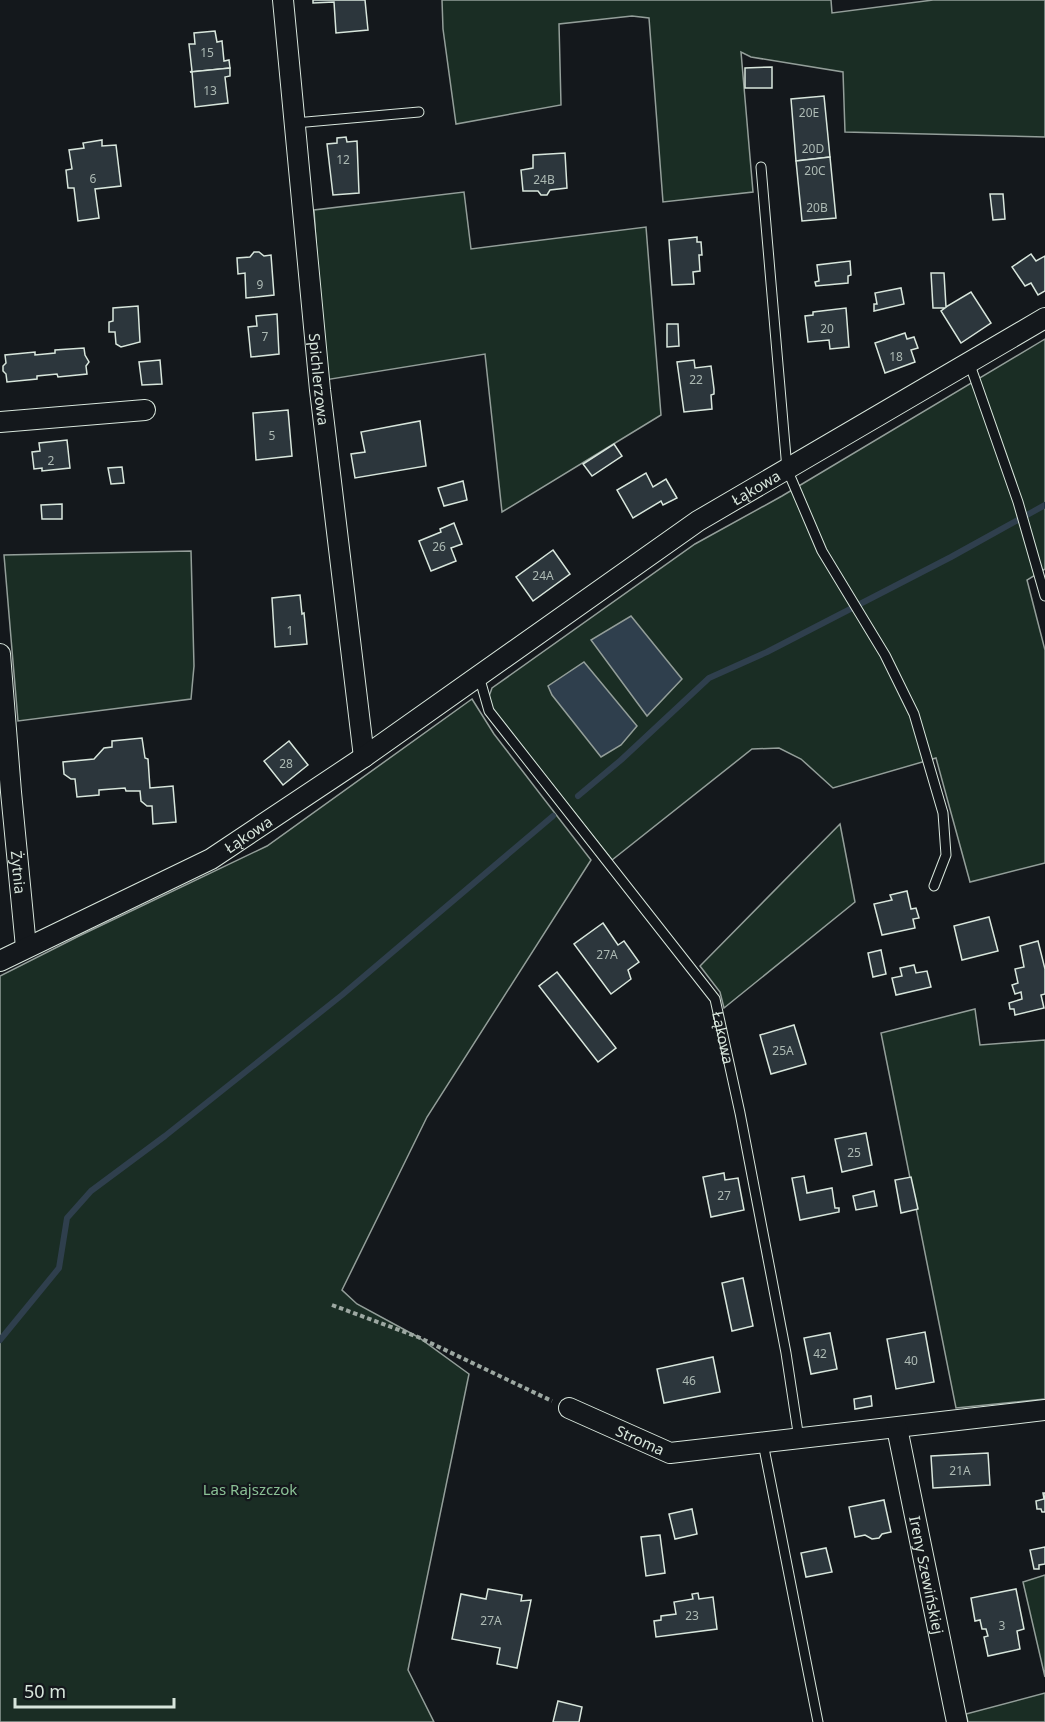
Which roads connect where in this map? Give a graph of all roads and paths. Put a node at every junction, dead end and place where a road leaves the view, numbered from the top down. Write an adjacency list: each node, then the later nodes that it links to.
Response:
1 (283, 0): 3 (street, Spichlerzowa)
2 (419, 112): 3 (lane)
3 (295, 123): 13 (street, Spichlerzowa)
4 (761, 167): 9 (lane)
5 (1045, 318): 6 (street, Łąkowa)
6 (969, 362): 9 (street, Łąkowa); 10 (lane)
7 (145, 410): 8 (street)
8 (0, 422)
9 (787, 469): 12 (street, Łąkowa); 14 (lane)
10 (1045, 596)
11 (0, 654): 15 (street, Żytnia)
12 (479, 676): 13 (street, Łąkowa); 21 (lane, Łąkowa)
13 (364, 757): 15 (street, Łąkowa)
14 (934, 886)
15 (26, 947): 16 (street, Łąkowa)
16 (0, 961)
17 (332, 1305): 18 (path)
18 (569, 1408): 22 (street, Stroma)
19 (1045, 1410): 20 (street, Stroma)
20 (897, 1428): 21 (street, Stroma); 24 (street, Ireny Szewińskiej)
21 (799, 1439): 22 (street, Stroma)
22 (763, 1443): 23 (lane)
23 (818, 1722)
24 (957, 1722)

